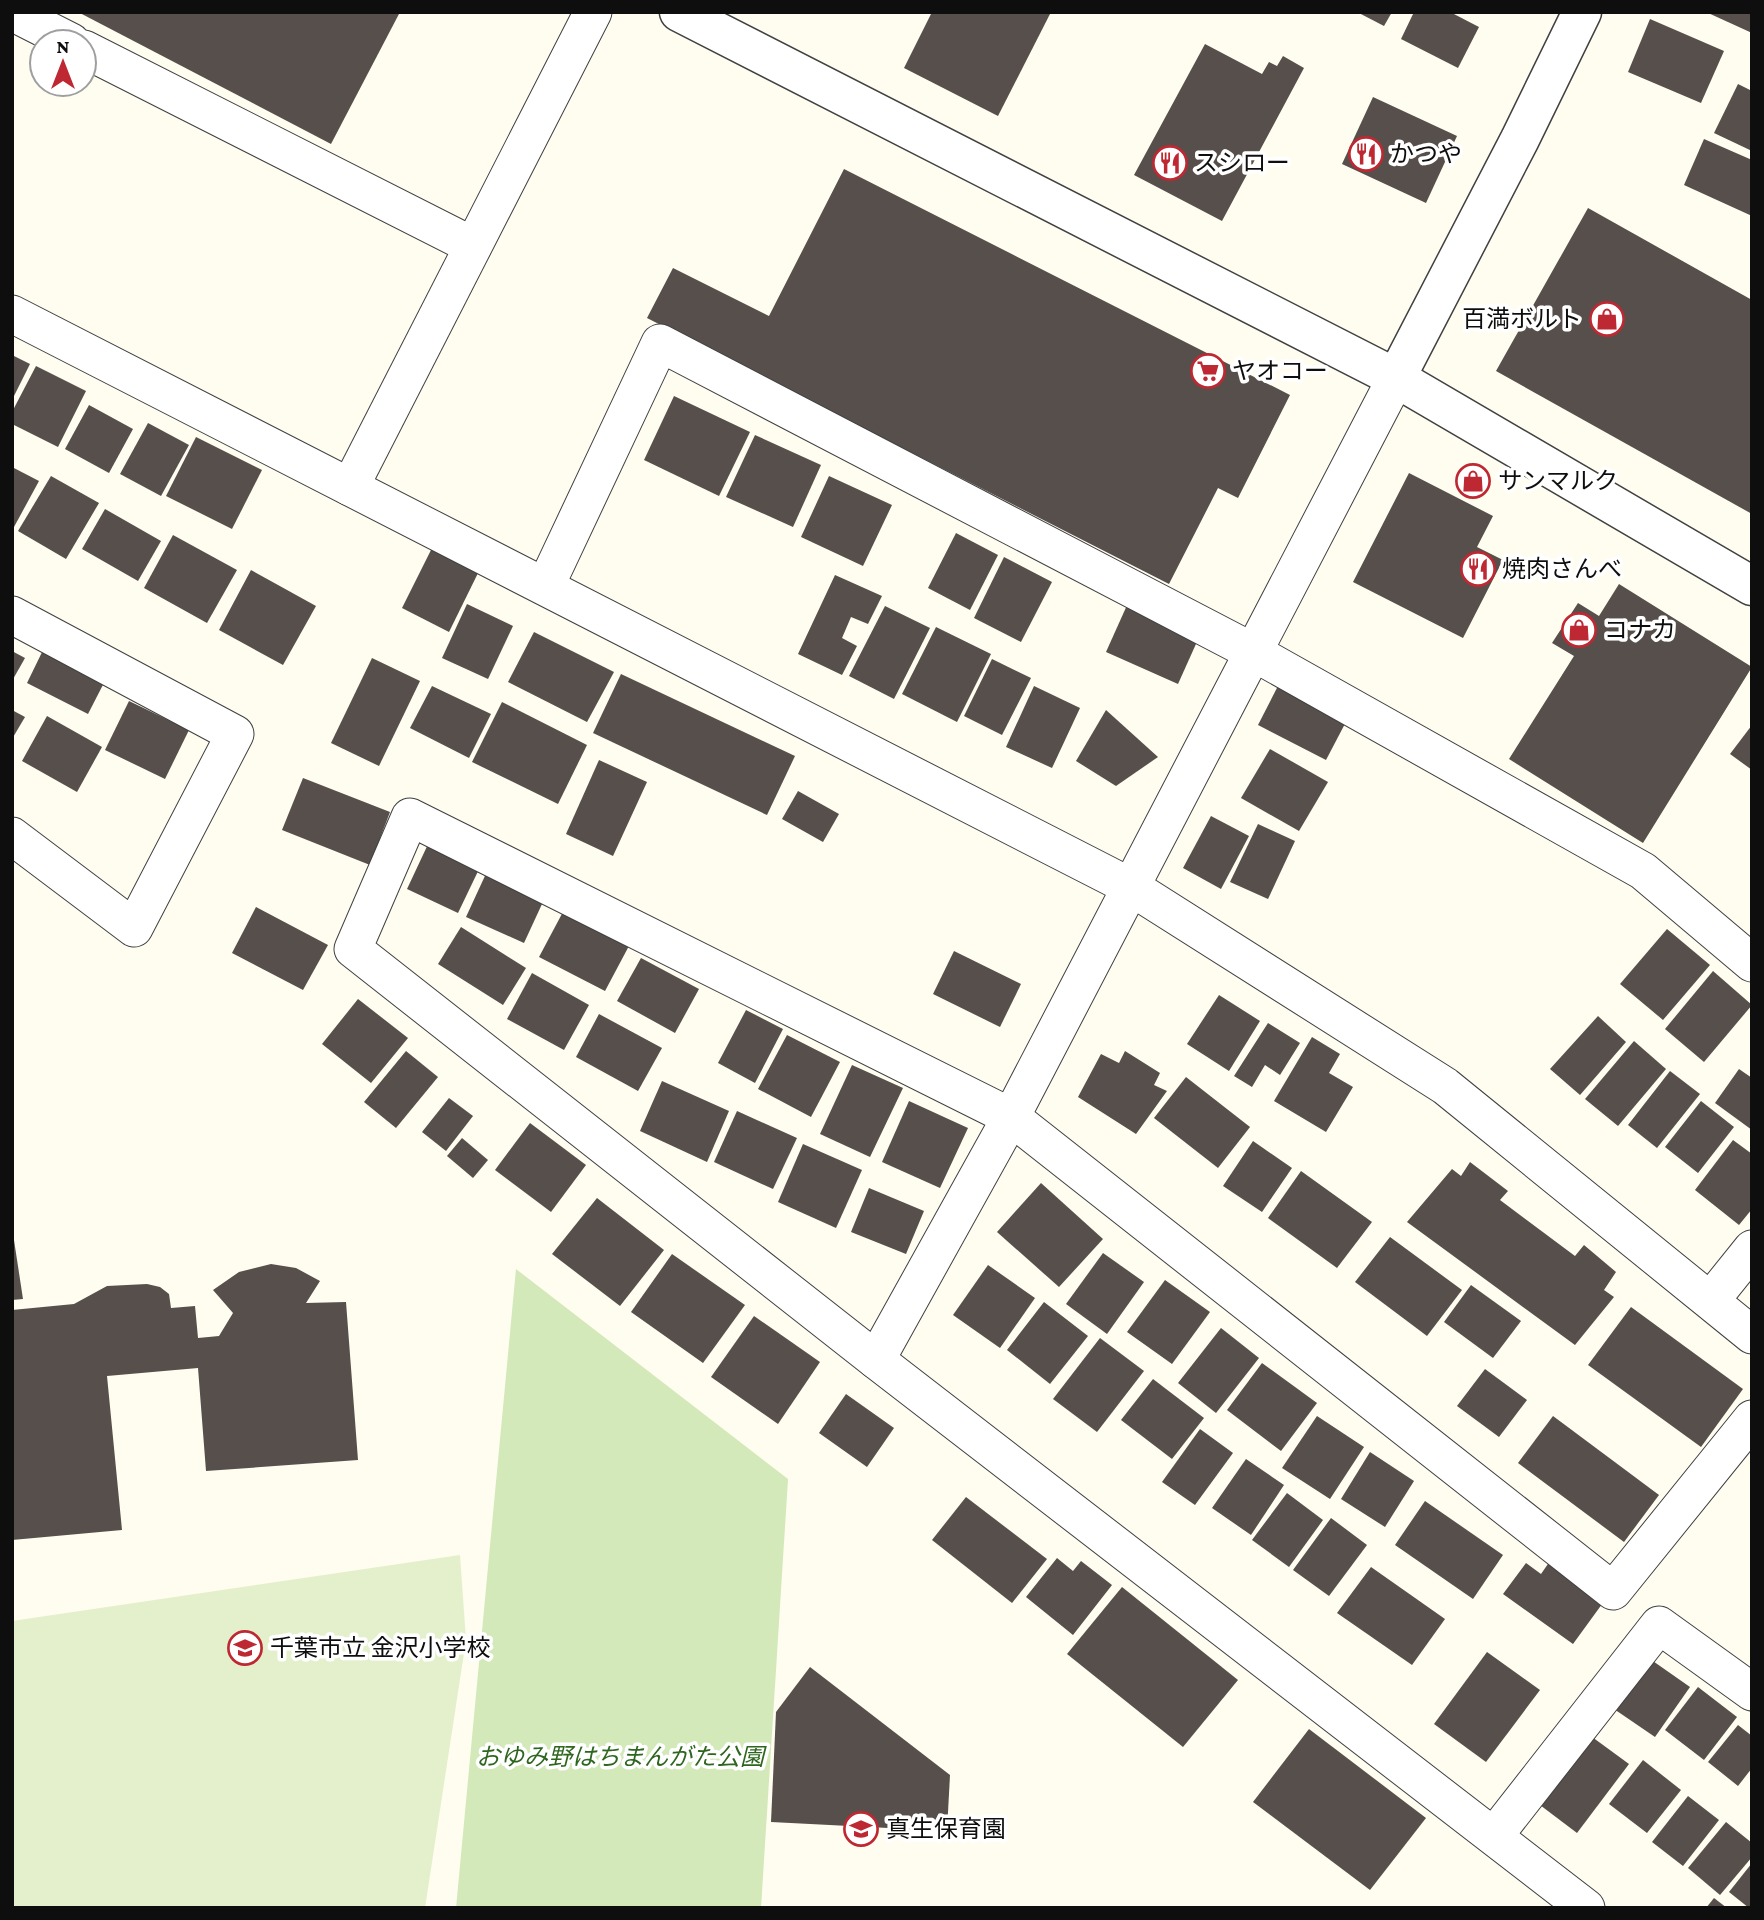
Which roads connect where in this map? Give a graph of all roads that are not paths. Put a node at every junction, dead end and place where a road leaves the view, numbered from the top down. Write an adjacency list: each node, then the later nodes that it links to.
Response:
1 (12, 12): 5 (street)
2 (593, 12): 7 (street)
3 (679, 12): 9 (street)
4 (1582, 12): 9 (street)
5 (43, 28)
6 (98, 56): 7 (street)
7 (473, 246): 10 (street)
8 (12, 314): 10 (street)
9 (1396, 378): 12 (street); 14 (street)
10 (349, 487): 11 (street)
11 (546, 585): 14 (street); 16 (street)
12 (1752, 586)
13 (12, 615): 15 (street)
14 (1253, 652): 16 (street); 17 (street)
15 (12, 836)
16 (1131, 887): 18 (street); 20 (street)
17 (1752, 963)
18 (1011, 1118): 22 (street); 22 (street); 23 (street)
19 (1752, 1249): 20 (street)
20 (1711, 1300): 21 (street)
21 (1752, 1335)
22 (876, 1360): 25 (street)
23 (1752, 1419)
24 (1752, 1692): 25 (street)
25 (1494, 1836): 26 (street)
26 (1586, 1908)

